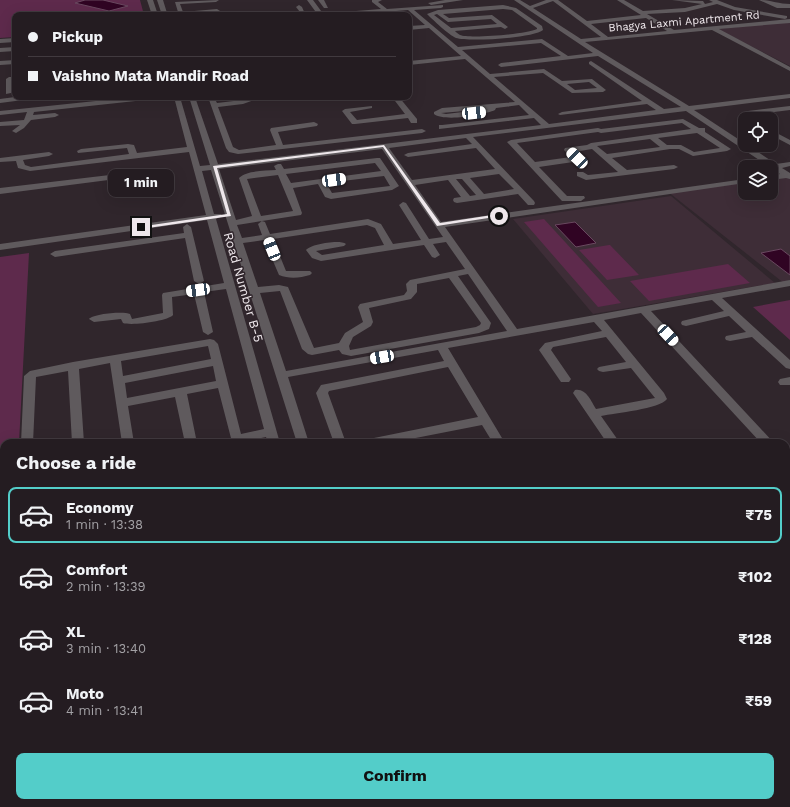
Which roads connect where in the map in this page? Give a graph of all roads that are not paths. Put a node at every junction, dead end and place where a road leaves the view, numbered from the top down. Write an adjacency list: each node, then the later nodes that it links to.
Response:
1 (150, 0): 30 (street)
2 (175, 0): 3 (street); 14 (street)
3 (180, 0)
4 (216, 0): 32 (street)
5 (310, 0): 35 (street)
6 (321, 0): 20 (street)
7 (380, 0): 26 (street)
8 (518, 0): 22 (street)
9 (551, 0): 22 (street)
10 (555, 0): 42 (street)
11 (620, 0): 38 (street)
12 (675, 0): 16 (street)
13 (762, 0): 19 (street)
14 (160, 1): 31 (street)
15 (464, 1): 18 (street); 26 (street)
16 (714, 2): 23 (street); 38 (street)
17 (298, 3): 34 (street)
18 (453, 5): 21 (street); 24 (street)
19 (790, 6)
20 (326, 7)
21 (409, 8): 26 (street); 44 (street)
22 (530, 8): 54 (street)
23 (734, 8): 28 (street); 29 (street)
24 (461, 10): 27 (street); 48 (street)
25 (217, 11): 33 (street)
26 (383, 11): 36 (street)
27 (450, 11): 37 (street); 40 (street)
28 (721, 11)
29 (748, 11): 39 (street); 41 (street)
30 (154, 12)
31 (164, 12)
32 (180, 12)
33 (205, 12)
34 (302, 12)
35 (319, 12)
36 (370, 12)
37 (438, 12): 40 (street); 48 (street)
38 (645, 15): 42 (street); 49 (street)
39 (736, 17)
40 (460, 19): 43 (street)
41 (790, 20): 46 (street, Bhagya Laxmi Apartment Rd)
42 (587, 23): 51 (street)
43 (502, 25): 47 (street); 48 (street)
44 (430, 26): 45 (street); 59 (street)
45 (412, 28)
46 (712, 28): 49 (street, Bhagya Laxmi Apartment Rd); 75 (street)
47 (508, 29)
48 (449, 30)
49 (673, 32): 51 (street, Bhagya Laxmi Apartment Rd)
50 (538, 36): 53 (street)
51 (606, 38): 54 (street, Bhagya Laxmi Apartment Rd)
52 (12, 41): 55 (street)
53 (544, 41): 56 (street); 64 (street)
54 (580, 41): 61 (street)
55 (0, 42)
56 (525, 42): 57 (street); 59 (street)
57 (531, 47)
58 (12, 49): 60 (street)
59 (456, 49): 63 (street)
60 (0, 50)
61 (599, 54): 64 (street); 67 (street)
62 (542, 55): 66 (street)
63 (466, 57): 71 (street); 77 (street)
64 (568, 58): 66 (street)
65 (412, 59): 71 (street)
66 (548, 60): 72 (street)
67 (610, 61): 89 (street); 98 (street)
68 (12, 62): 69 (street)
69 (0, 63)
70 (412, 63): 71 (street)
71 (416, 63)
72 (520, 63): 73 (street); 74 (street)
73 (501, 65)
74 (525, 68)
75 (790, 69)
76 (503, 75): 77 (street); 79 (street); 80 (street)
77 (489, 76): 90 (street)
78 (12, 79): 81 (street)
79 (512, 83)
80 (561, 83): 80 (street)
81 (6, 95)
82 (790, 96): 98 (street)
83 (124, 100): 91 (street)
84 (179, 100): 131 (street, Road Number B-5)
85 (194, 100): 110 (street)
86 (212, 100): 92 (street)
87 (248, 100): 92 (street)
88 (397, 100): 105 (street)
89 (649, 102): 99 (street); 103 (street)
90 (521, 103): 93 (street); 106 (street)
91 (85, 104): 97 (street); 100 (street)
92 (214, 105): 110 (street)
93 (506, 105): 94 (street); 107 (street)
94 (492, 107): 94 (street)
95 (370, 108): 105 (street)
96 (790, 108): 101 (street)
97 (31, 109): 102 (street); 108 (street)
98 (688, 109): 99 (street); 115 (street)
99 (662, 111): 109 (street)
100 (83, 112)
101 (752, 112)
102 (0, 113)
103 (562, 114)
104 (60, 115): 108 (street)
105 (410, 116): 119 (street)
106 (536, 116): 107 (street); 113 (street)
107 (520, 118): 114 (street)
108 (29, 120): 111 (street); 118 (street)
109 (588, 120): 113 (street); 116 (street)
110 (210, 123): 129 (street); 144 (street)
111 (0, 124)
112 (314, 124): 129 (street)
113 (547, 126): 120 (street)
114 (442, 127)
115 (716, 128): 117 (street); 140 (street)
116 (599, 130): 117 (street); 124 (street); 142 (street)
117 (699, 130): 121 (street); 130 (street)
118 (16, 131)
119 (422, 131): 123 (street); 129 (street)
120 (468, 136): 123 (street); 127 (street)
121 (651, 136): 124 (street); 130 (street)
122 (778, 136): 125 (street)
123 (430, 140): 126 (street)
124 (614, 141): 128 (street)
125 (790, 143)
126 (384, 146): 138 (street); 160 (street)
127 (477, 146): 134 (street); 148 (street)
128 (592, 146): 136 (street); 142 (street)
129 (280, 148)
130 (668, 148): 136 (street)
131 (192, 149): 135 (street); 146 (street, Road Number B-5)
132 (81, 151): 135 (street)
133 (49, 154): 137 (street)
134 (408, 155)
135 (134, 156): 137 (street)
136 (605, 157): 152 (street)
137 (19, 158): 139 (street)
138 (274, 159): 144 (street); 150 (street)
139 (0, 160)
140 (764, 160)
141 (790, 164): 143 (street)
142 (533, 165): 162 (street)
143 (778, 166)
144 (214, 167): 146 (street); 171 (street)
145 (674, 167): 152 (street)
146 (198, 169): 170 (street, Road Number B-5)
147 (778, 169): 155 (street)
148 (501, 171): 154 (street); 164 (street)
149 (152, 172): 163 (street)
150 (280, 172): 151 (street); 161 (street); 173 (street)
151 (386, 173): 158 (street); 158 (street)
152 (625, 173): 153 (street)
153 (580, 174)
154 (464, 176): 157 (street); 165 (street)
155 (789, 176): 156 (street)
156 (778, 177)
157 (450, 178): 160 (street); 166 (street)
158 (321, 182): 161 (street)
159 (738, 182): 174 (street)
160 (410, 183): 174 (street)
161 (288, 186): 173 (street)
162 (649, 187)
163 (0, 191)
164 (520, 191): 165 (street); 168 (street)
165 (482, 196): 166 (street)
166 (467, 198): 167 (street)
167 (457, 200)
168 (531, 203)
169 (403, 205): 180 (street)
170 (210, 214): 171 (street); 172 (street); 177 (street); 191 (street, Road Number B-5)
171 (231, 219): 173 (street); 179 (street)
172 (186, 221): 175 (street); 182 (street)
173 (260, 221): 176 (street)
174 (439, 225): 178 (street)
175 (189, 235): 184 (street); 190 (street)
176 (267, 237): 179 (street); 183 (street); 187 (street)
177 (0, 238)
178 (449, 239): 180 (street); 186 (street)
179 (238, 241): 192 (street)
180 (427, 242): 183 (street); 185 (street)
181 (341, 244): 183 (street)
182 (0, 247)
183 (391, 247)
184 (54, 254)
185 (435, 255)
186 (471, 271): 188 (street); 200 (street)
187 (308, 273)
188 (452, 275): 204 (street); 204 (street)
189 (790, 283): 193 (street)
190 (199, 285): 191 (street); 196 (street); 199 (street)
191 (230, 285): 222 (street, Road Number B-5)
192 (254, 291): 204 (street); 213 (street)
193 (715, 297): 194 (street); 195 (street)
194 (644, 310): 197 (street); 234 (street)
195 (732, 312): 198 (street); 202 (street)
196 (94, 318)
197 (597, 318): 200 (street); 201 (street)
198 (686, 323)
199 (208, 332)
200 (514, 333): 205 (street)
201 (609, 333): 209 (street); 214 (street)
202 (755, 333): 203 (street); 211 (street)
203 (730, 338)
204 (344, 346)
205 (441, 346): 208 (street); 213 (street)
206 (115, 358): 207 (street); 210 (street); 215 (street)
207 (216, 362): 215 (street); 216 (street)
208 (451, 363): 221 (street); 230 (street)
209 (634, 364): 212 (street); 220 (street)
210 (73, 365): 223 (street); 224 (street)
211 (790, 366)
212 (603, 369)
213 (281, 376): 229 (street)
214 (566, 378)
215 (118, 380): 219 (street)
216 (222, 384): 217 (street); 227 (street)
217 (180, 392): 219 (street); 226 (street)
218 (580, 393): 220 (street)
219 (122, 403): 225 (street)
220 (594, 413): 233 (street)
221 (485, 420): 231 (street); 232 (street)
222 (273, 437): 228 (street)
223 (27, 439)
224 (78, 439)
225 (127, 439)
226 (190, 439)
227 (234, 439)
228 (254, 439)
229 (302, 439)
230 (339, 439)
231 (389, 439)
232 (497, 439)
233 (611, 439)
234 (764, 439)

